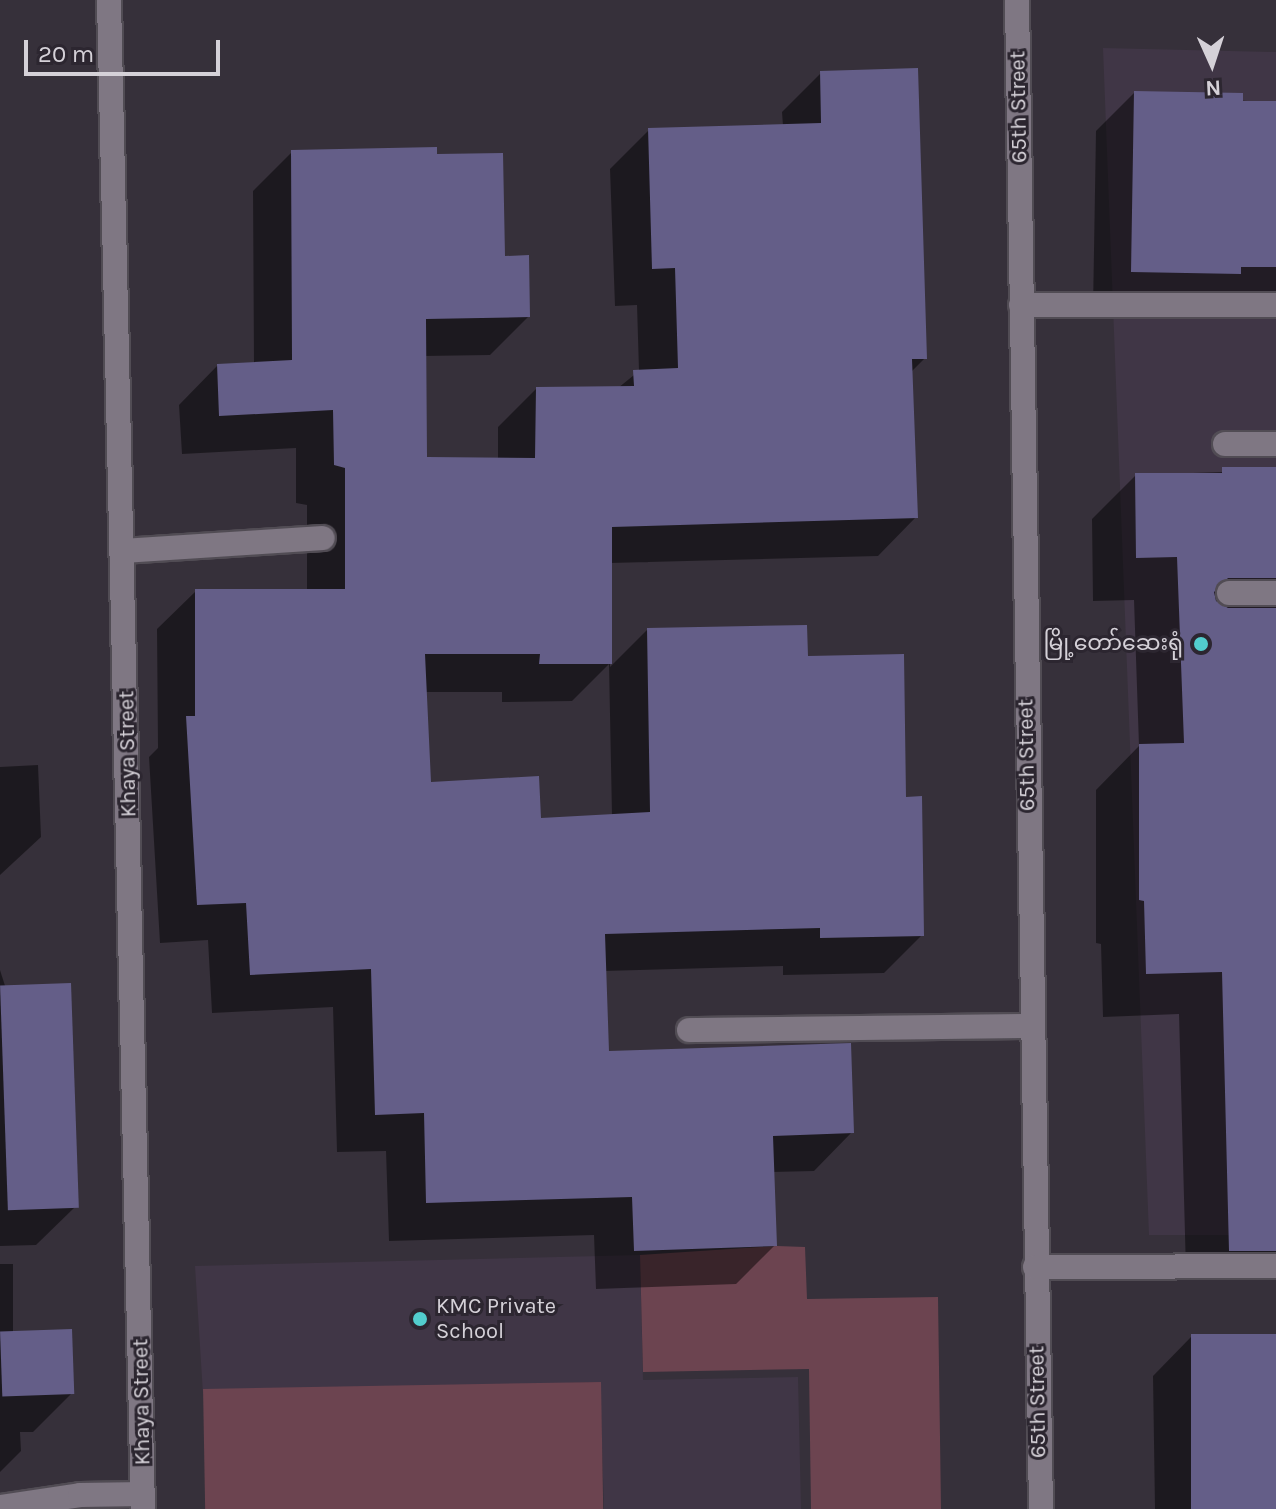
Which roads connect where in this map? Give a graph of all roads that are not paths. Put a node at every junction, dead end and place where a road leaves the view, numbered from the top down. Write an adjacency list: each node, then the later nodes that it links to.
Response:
1 (109, 0): 8 (street, Khaya Street)
2 (1017, 0): 3 (street, 65th Street)
3 (1021, 305): 4 (street); 11 (street, 65th Street)
4 (1276, 305)
5 (1225, 444): 6 (street)
6 (1276, 444)
7 (323, 538): 8 (street)
8 (123, 551): 15 (street, Khaya Street)
9 (1229, 593): 10 (street)
10 (1276, 593)
11 (1031, 1026): 12 (street); 14 (street, 65th Street)
12 (689, 1030)
13 (1276, 1266): 14 (street)
14 (1035, 1267): 17 (street, 65th Street)
15 (143, 1501): 16 (street)
16 (0, 1507)
17 (1041, 1509)

